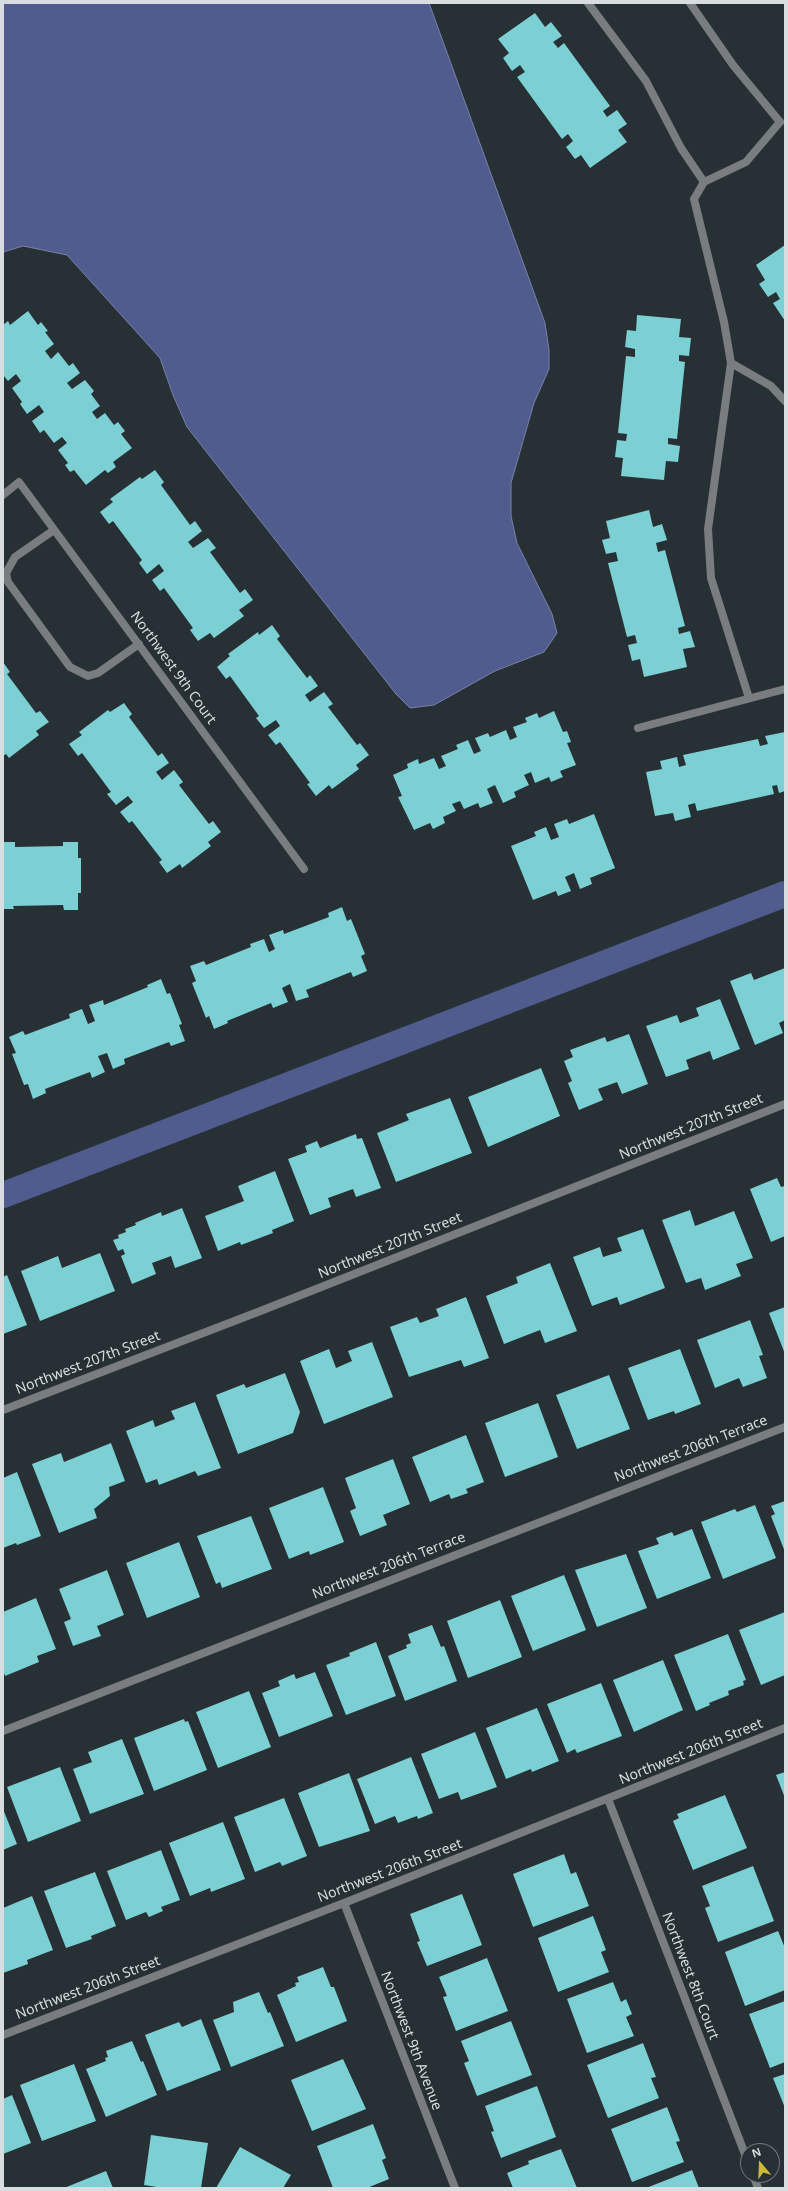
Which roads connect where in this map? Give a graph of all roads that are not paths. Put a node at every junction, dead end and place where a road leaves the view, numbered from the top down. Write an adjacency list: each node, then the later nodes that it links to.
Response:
1 (588, 3): 3 (street)
2 (690, 3): 3 (street)
3 (704, 182): 4 (street)
4 (731, 363): 5 (street); 10 (street)
5 (785, 401)
6 (3, 494): 7 (street, Northwest 9th Court)
7 (54, 530): 8 (street, Northwest 9th Court); 8 (street)
8 (139, 644): 12 (street, Northwest 9th Court)
9 (785, 688): 10 (street)
10 (749, 698): 11 (street)
11 (638, 728)
12 (304, 869)
13 (785, 1104): 14 (street, Northwest 207th Street)
14 (3, 1410)
15 (785, 1427): 17 (street, Northwest 206th Terrace)
16 (785, 1728): 18 (street, Northwest 206th Street)
17 (3, 1731)
18 (608, 1799): 19 (street, Northwest 206th Street); 21 (street, Northwest 8th Court)
19 (344, 1903): 20 (street, Northwest 206th Street); 22 (street, Northwest 9th Avenue)
20 (3, 2035)
21 (741, 2143)
22 (455, 2188)

